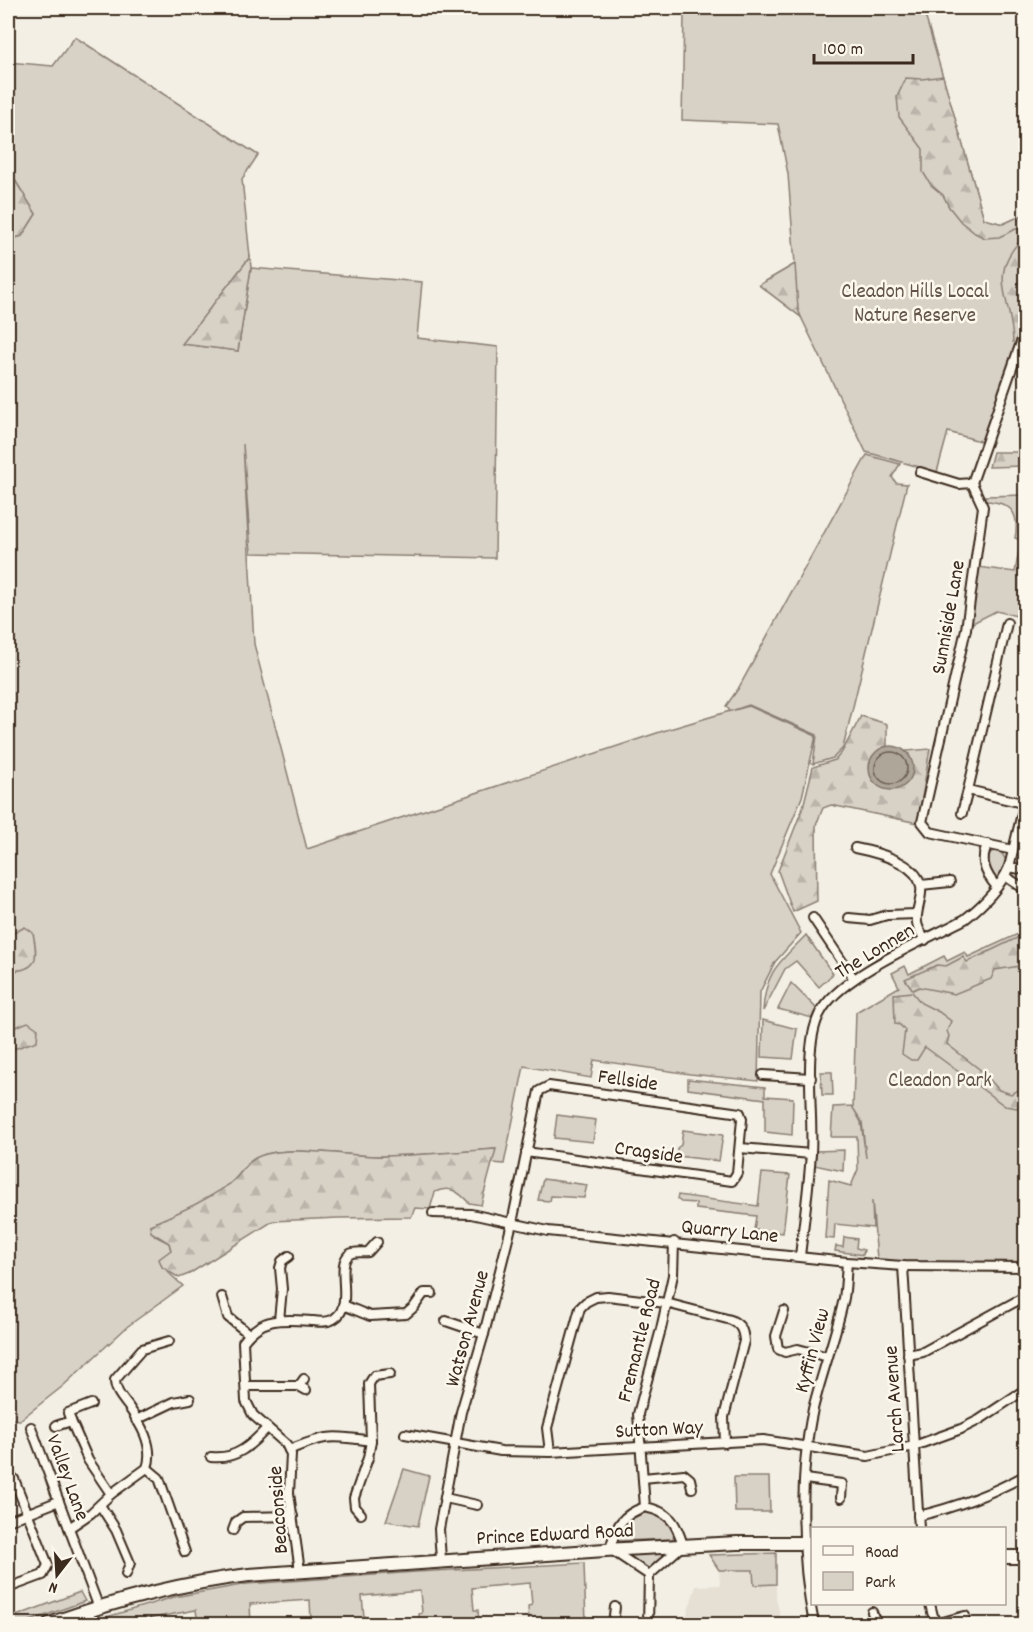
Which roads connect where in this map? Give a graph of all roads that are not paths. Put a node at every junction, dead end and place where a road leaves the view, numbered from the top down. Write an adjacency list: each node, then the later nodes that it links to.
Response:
1 (1026, 328): 3 (street)
2 (920, 472): 3 (street)
3 (972, 483): 8 (street, Sunniside Lane)
4 (1007, 623): 5 (street)
5 (968, 790): 6 (street); 7 (street)
6 (1025, 802): 10 (street, The Lonnen)
7 (962, 813)
8 (988, 844): 10 (street, Sunniside Lane); 16 (street)
9 (855, 848): 15 (street)
10 (1013, 850): 11 (street, The Lonnen)
11 (1009, 867): 12 (street); 13 (street, The Lonnen)
12 (1026, 870)
13 (1005, 876): 16 (street, The Lonnen); 17 (street)
14 (950, 882): 15 (street)
15 (921, 885): 18 (street)
16 (997, 887): 21 (street, The Lonnen)
17 (1026, 890)
18 (917, 914): 20 (street); 21 (street)
19 (813, 918): 22 (street)
20 (849, 918)
21 (925, 940): 22 (street, The Lonnen)
22 (854, 979): 24 (street, The Lonnen)
23 (763, 1075): 24 (street)
24 (811, 1078): 27 (street, The Lonnen)
25 (740, 1148): 26 (street, Cragside); 26 (street, Fellside); 27 (street)
26 (526, 1152): 29 (street, Watson Avenue)
27 (811, 1154): 33 (street, The Lonnen)
28 (433, 1213): 29 (street, Quarry Lane)
29 (512, 1223): 31 (street, Quarry Lane); 46 (street, Watson Avenue)
30 (377, 1242): 41 (street)
31 (674, 1242): 33 (street, Quarry Lane); 40 (street, Fremantle Road)
32 (289, 1256): 43 (street)
33 (800, 1256): 34 (street, Quarry Lane)
34 (847, 1262): 35 (street, Quarry Lane); 49 (street, Kyffin View)
35 (903, 1266): 36 (street, Quarry Lane); 48 (street, Larch Avenue)
36 (1026, 1267)
37 (432, 1293): 41 (street)
38 (1026, 1296): 48 (street)
39 (222, 1297): 45 (street)
40 (666, 1303): 63 (street); 66 (street, Fremantle Road); 69 (street)
41 (343, 1305): 43 (street)
42 (784, 1311): 49 (street)
43 (279, 1320): 45 (street)
44 (446, 1321): 46 (street)
45 (249, 1334): 52 (street, Beaconside)
46 (484, 1334): 64 (street, Watson Avenue)
47 (169, 1341): 56 (street)
48 (908, 1355): 65 (street, Larch Avenue)
49 (828, 1357): 67 (street, Kyffin View)
50 (390, 1374): 62 (street)
51 (304, 1379): 52 (street)
52 (246, 1386): 60 (street, Beaconside)
53 (1026, 1389): 65 (street, Sutton Way)
54 (190, 1399): 56 (street)
55 (91, 1404): 57 (street)
56 (136, 1420): 71 (street)
57 (71, 1421): 58 (street); 77 (street)
58 (56, 1426)
59 (31, 1427): 80 (street, Valley Lane)
60 (267, 1428): 68 (street, Beaconside); 70 (street)
61 (405, 1434): 64 (street, Sutton Way)
62 (371, 1441): 68 (street); 85 (street)
63 (725, 1443): 66 (street, Sutton Way); 67 (street, Sutton Way)
64 (455, 1444): 69 (street, Sutton Way); 78 (street, Watson Avenue)
65 (915, 1446): 67 (street, Sutton Way); 87 (street, Larch Avenue)
66 (641, 1447): 69 (street, Sutton Way); 74 (street, Fremantle Road)
67 (807, 1447): 75 (street, Kyffin View)
68 (289, 1450): 86 (street, Beaconside)
69 (549, 1452)
70 (211, 1457)
71 (147, 1468): 77 (street); 95 (street)
72 (8, 1473): 84 (street)
73 (1026, 1475): 87 (street)
74 (644, 1478): 76 (street); 83 (street, Fremantle Road)
75 (805, 1479): 79 (street); 92 (street, Kyffin View)
76 (692, 1488)
77 (111, 1494): 81 (street)
78 (445, 1498): 82 (street); 98 (street, Watson Avenue)
79 (841, 1498)
80 (59, 1501): 84 (street); 90 (street, Valley Lane)
81 (100, 1505): 90 (street); 100 (street)
82 (477, 1505)
83 (645, 1507): 93 (street); 94 (street)
84 (28, 1513): 88 (street); 102 (street)
85 (361, 1514)
86 (293, 1516): 91 (street); 99 (street, Beaconside)
87 (918, 1516): 89 (street, Larch Avenue)
88 (8, 1521)
89 (919, 1527)
90 (69, 1528): 105 (street, Valley Lane)
91 (233, 1530)
92 (808, 1543): 93 (main road, Prince Edward Road); 111 (street, Kyffin View)
93 (683, 1545): 94 (main road, Prince Edward Road); 101 (street)
94 (610, 1549): 98 (main road, Prince Edward Road); 101 (street)
95 (186, 1552)
96 (1006, 1557): 97 (main road)
97 (1026, 1557)
98 (441, 1560): 99 (main road, Prince Edward Road)
99 (300, 1571): 105 (main road, Prince Edward Road)
100 (126, 1574)
101 (649, 1575): 110 (street)
102 (8, 1588)
103 (930, 1605): 113 (street)
104 (615, 1607): 109 (street)
105 (99, 1608): 108 (main road, Prince Edward Road)
106 (872, 1612): 112 (street)
107 (965, 1616): 113 (street)
108 (49, 1624)
109 (614, 1624)
110 (648, 1624)
111 (814, 1624)
112 (876, 1624)
113 (935, 1624)

